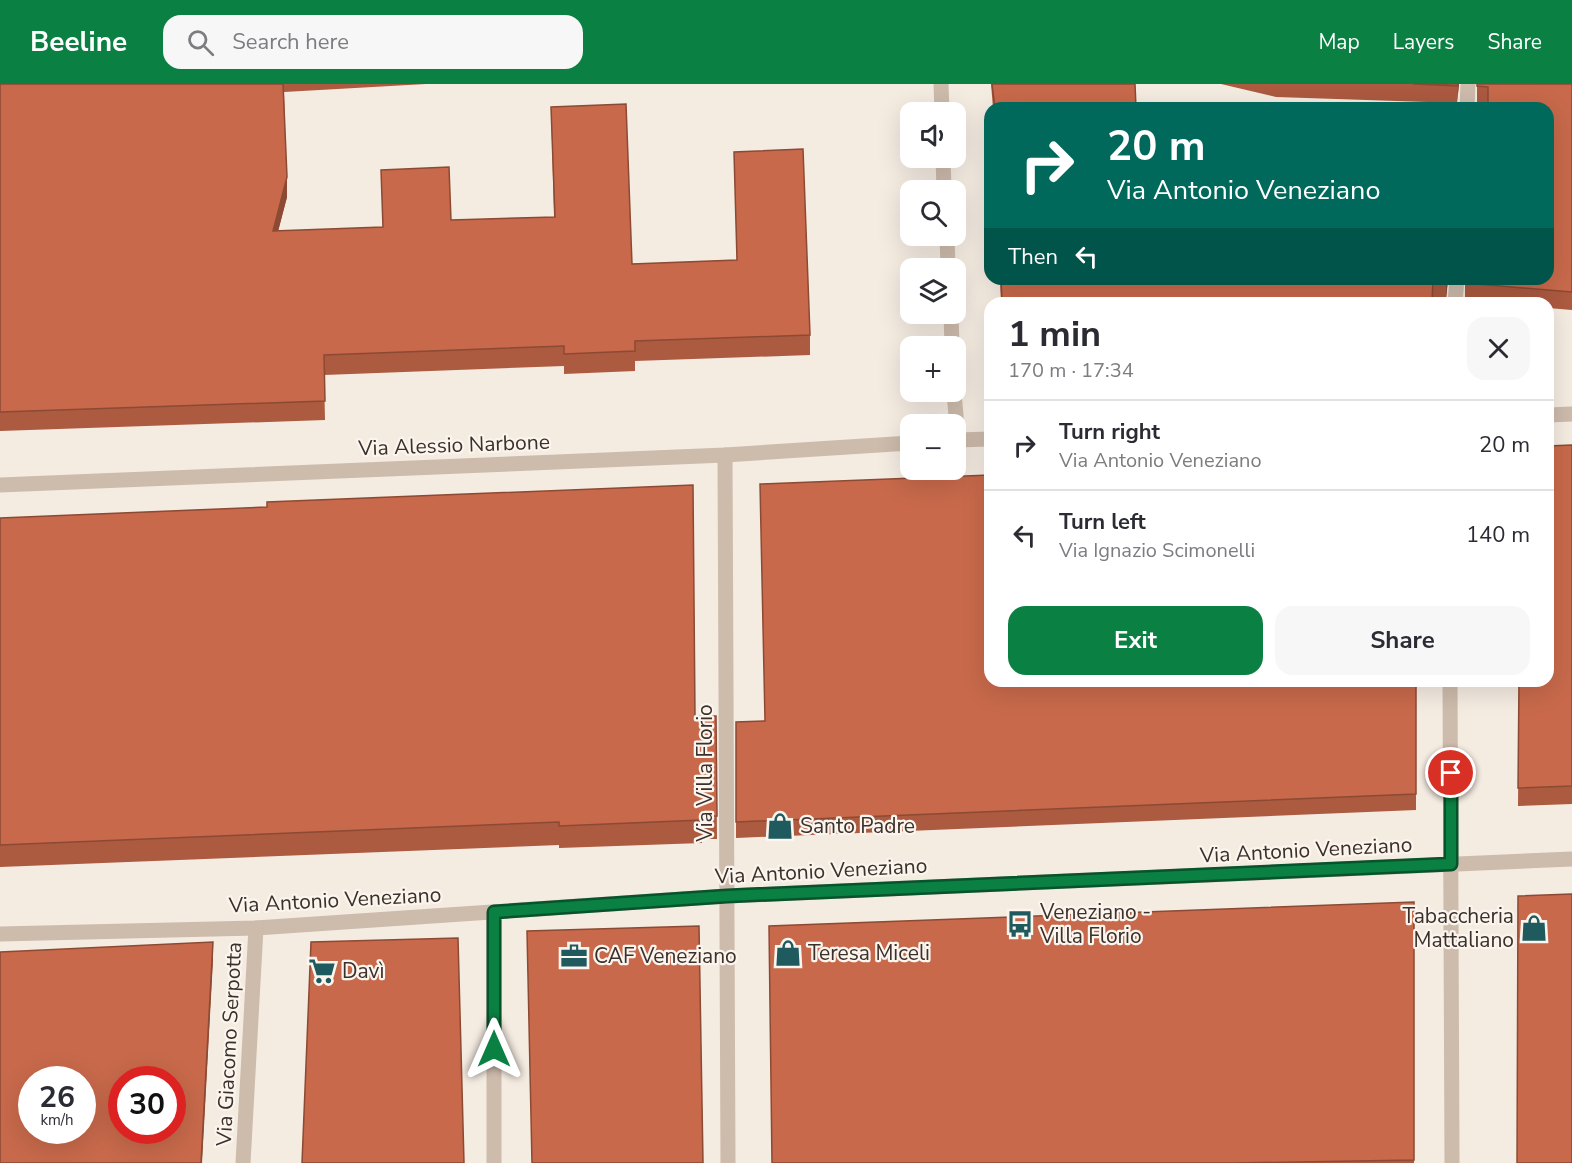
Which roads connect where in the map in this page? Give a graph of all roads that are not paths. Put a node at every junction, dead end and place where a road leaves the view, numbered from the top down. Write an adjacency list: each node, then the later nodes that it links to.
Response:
1 (941, 84): 3 (street)
2 (1468, 84): 4 (street)
3 (942, 102)
4 (1467, 102)
5 (1572, 414): 6 (street)
6 (1554, 415)
7 (984, 439): 8 (street)
8 (966, 440)
9 (900, 444): 10 (street, Via Alessio Narbone)
10 (724, 455): 11 (street, Via Alessio Narbone); 15 (street, Via Villa Florio)
11 (0, 485)
12 (1450, 687): 14 (street)
13 (1572, 859): 14 (street, Via Antonio Veneziano)
14 (1451, 864): 15 (street, Via Antonio Veneziano); 22 (street)
15 (727, 896): 16 (street, Via Antonio Veneziano); 21 (street, Via Villa Florio)
16 (494, 912): 17 (street, Via Antonio Veneziano); 20 (street)
17 (256, 928): 18 (street, Via Antonio Veneziano); 19 (street, Via Giacomo Serpotta)
18 (0, 934)
19 (243, 1163)
20 (494, 1163)
21 (728, 1163)
22 (1452, 1163)

